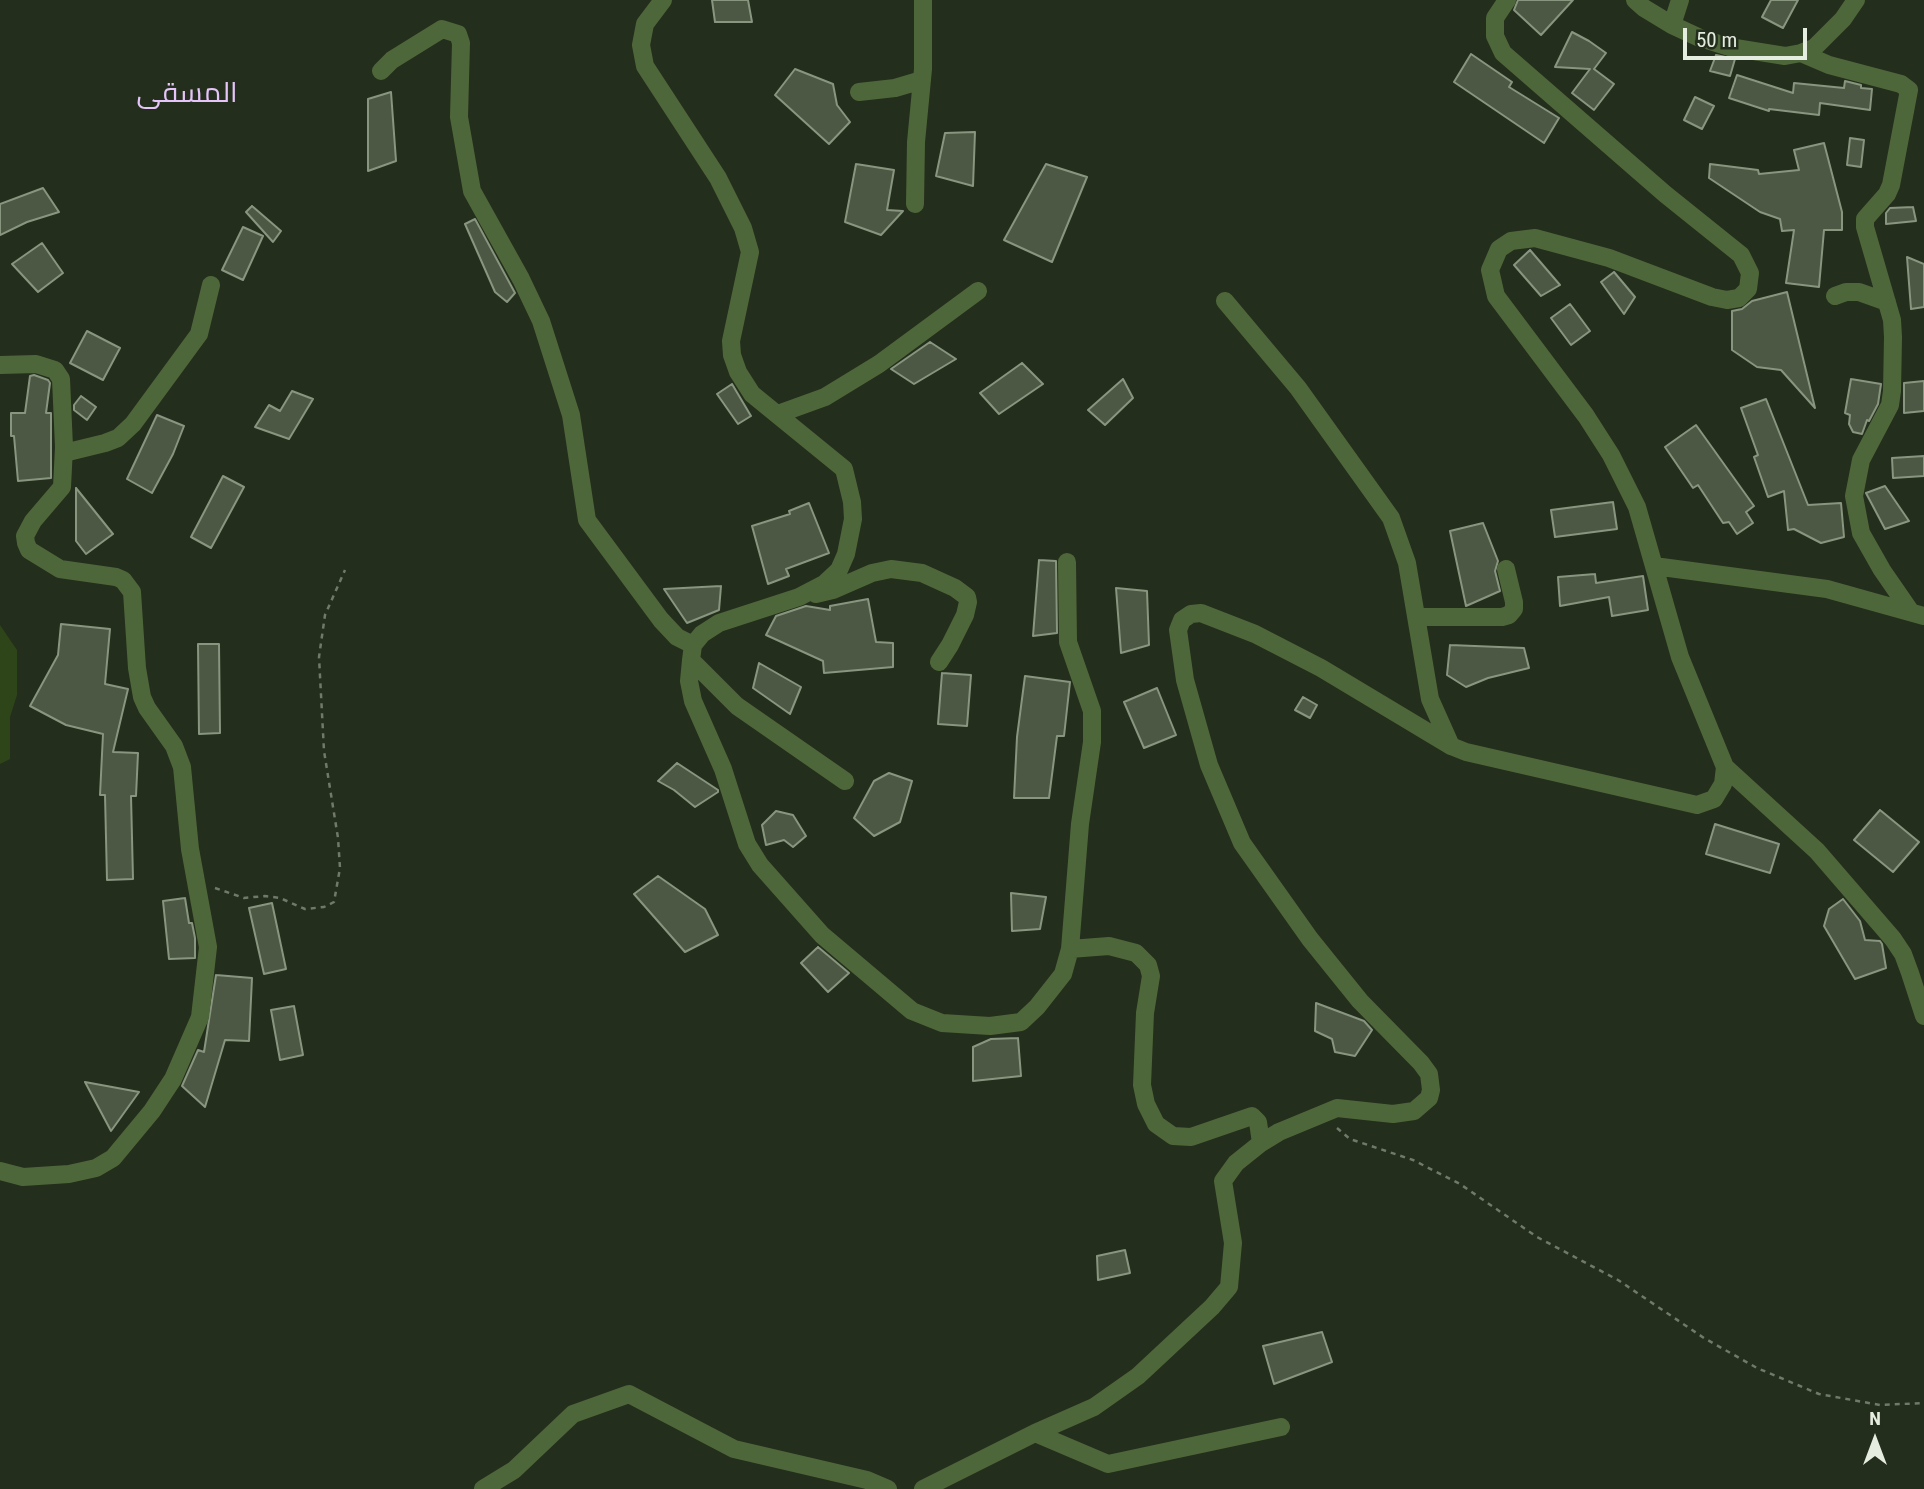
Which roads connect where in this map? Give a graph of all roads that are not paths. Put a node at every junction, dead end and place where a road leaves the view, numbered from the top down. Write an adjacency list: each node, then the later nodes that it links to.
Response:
1 (663, 0): 19 (street)
2 (923, 0): 10 (street)
3 (1507, 0): 22 (street)
4 (1635, 0): 7 (street)
5 (1680, 0): 7 (street)
6 (1856, 0): 8 (street)
7 (1672, 25): 8 (street)
8 (1801, 53): 17 (street)
9 (381, 71): 27 (street)
10 (922, 80): 11 (street); 12 (street)
11 (859, 92)
12 (915, 204)
13 (211, 285): 20 (street)
14 (978, 291): 19 (street)
15 (1835, 296): 17 (street)
16 (1225, 301): 26 (street)
17 (1887, 302): 25 (street)
18 (0, 365): 20 (street)
19 (778, 414): 24 (street)
20 (64, 453): 35 (street)
21 (1067, 562): 32 (street)
22 (1654, 566): 25 (street); 30 (street)
23 (1506, 569): 26 (street)
24 (799, 597): 27 (street); 28 (street)
25 (1917, 614)
26 (1416, 617): 29 (street)
27 (692, 652): 31 (street); 32 (street)
28 (939, 662)
29 (1451, 746): 30 (street); 34 (street)
30 (1725, 767): 33 (street)
31 (845, 781)
32 (1070, 949): 34 (street)
33 (1924, 1016)
34 (1261, 1143): 37 (street)
35 (0, 1171)
36 (1281, 1427): 37 (street)
37 (1035, 1433): 40 (street)
38 (483, 1489): 39 (street)
39 (888, 1489)
40 (923, 1489)

